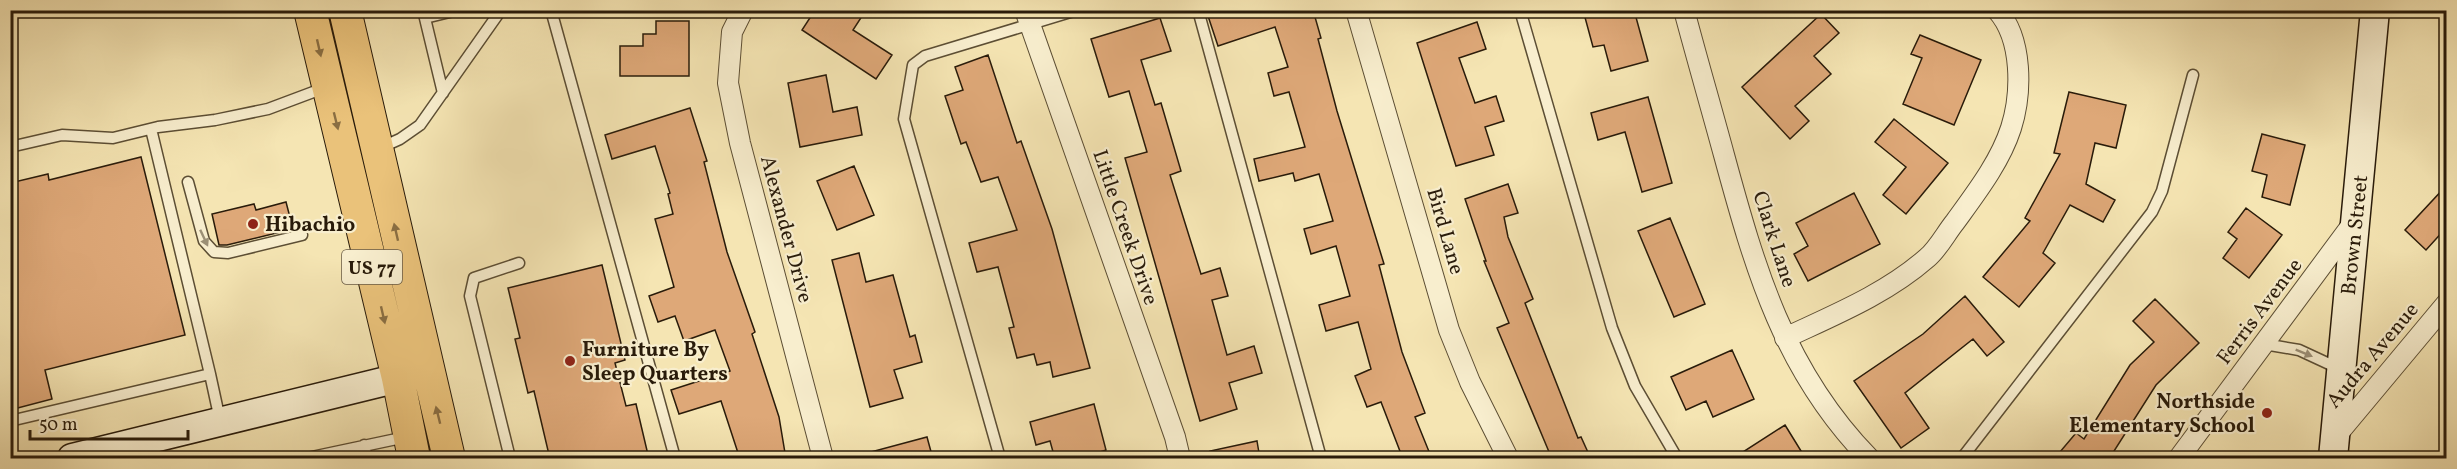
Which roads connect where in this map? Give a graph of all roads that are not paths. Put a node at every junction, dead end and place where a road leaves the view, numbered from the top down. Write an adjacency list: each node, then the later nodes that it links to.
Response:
1 (310, 10): 17 (main road, US 77, one-way to 17)
2 (345, 10): 21 (main road, US 77)
3 (458, 10): 14 (lane)
4 (501, 10): 18 (lane)
5 (551, 10): 43 (lane)
6 (743, 10): 44 (street, Alexander Drive)
7 (1077, 10): 15 (lane)
8 (1198, 10): 47 (lane)
9 (1356, 10): 48 (street, Bird Lane)
10 (1520, 10): 49 (lane)
11 (1684, 10): 27 (street, Clark Lane)
12 (1997, 10): 27 (street)
13 (2375, 10): 23 (main road, Brown Street)
14 (424, 14): 18 (lane)
15 (1027, 18): 45 (lane); 46 (street, Little Creek Drive)
16 (2193, 75): 51 (lane)
17 (327, 86): 19 (lane); 31 (main road, US 77, one-way to 31)
18 (443, 93): 21 (lane)
19 (151, 129): 20 (lane); 30 (lane)
20 (10, 147)
21 (377, 149): 31 (main road, US 77, one-way to 21)
22 (188, 183): 24 (lane, one-way to 24)
23 (2355, 221): 28 (street, Ferris Avenue); 29 (main road, Brown Street)
24 (302, 235)
25 (519, 263): 42 (lane)
26 (2446, 304): 36 (street, Audra Avenue)
27 (1785, 338): 50 (street, Clark Lane)
28 (2264, 344): 29 (lane, one-way to 29); 52 (street, Ferris Avenue)
29 (2341, 370): 36 (main road, Brown Street)
30 (210, 374): 32 (lane); 33 (lane)
31 (413, 374): 33 (main road); 35 (main road, US 77); 41 (main road, US 77, one-way to 31)
32 (10, 421)
33 (221, 424): 37 (main road)
34 (364, 446): 35 (lane); 39 (lane); 40 (lane)
35 (412, 447)
36 (2334, 448)
37 (129, 452): 38 (main road)
38 (72, 459)
39 (307, 459)
40 (367, 459)
41 (449, 459)
42 (510, 459)
43 (675, 459)
44 (823, 459)
45 (1000, 459)
46 (1180, 459)
47 (1321, 459)
48 (1508, 459)
49 (1677, 459)
50 (1869, 459)
51 (1962, 459)
52 (2179, 459)

